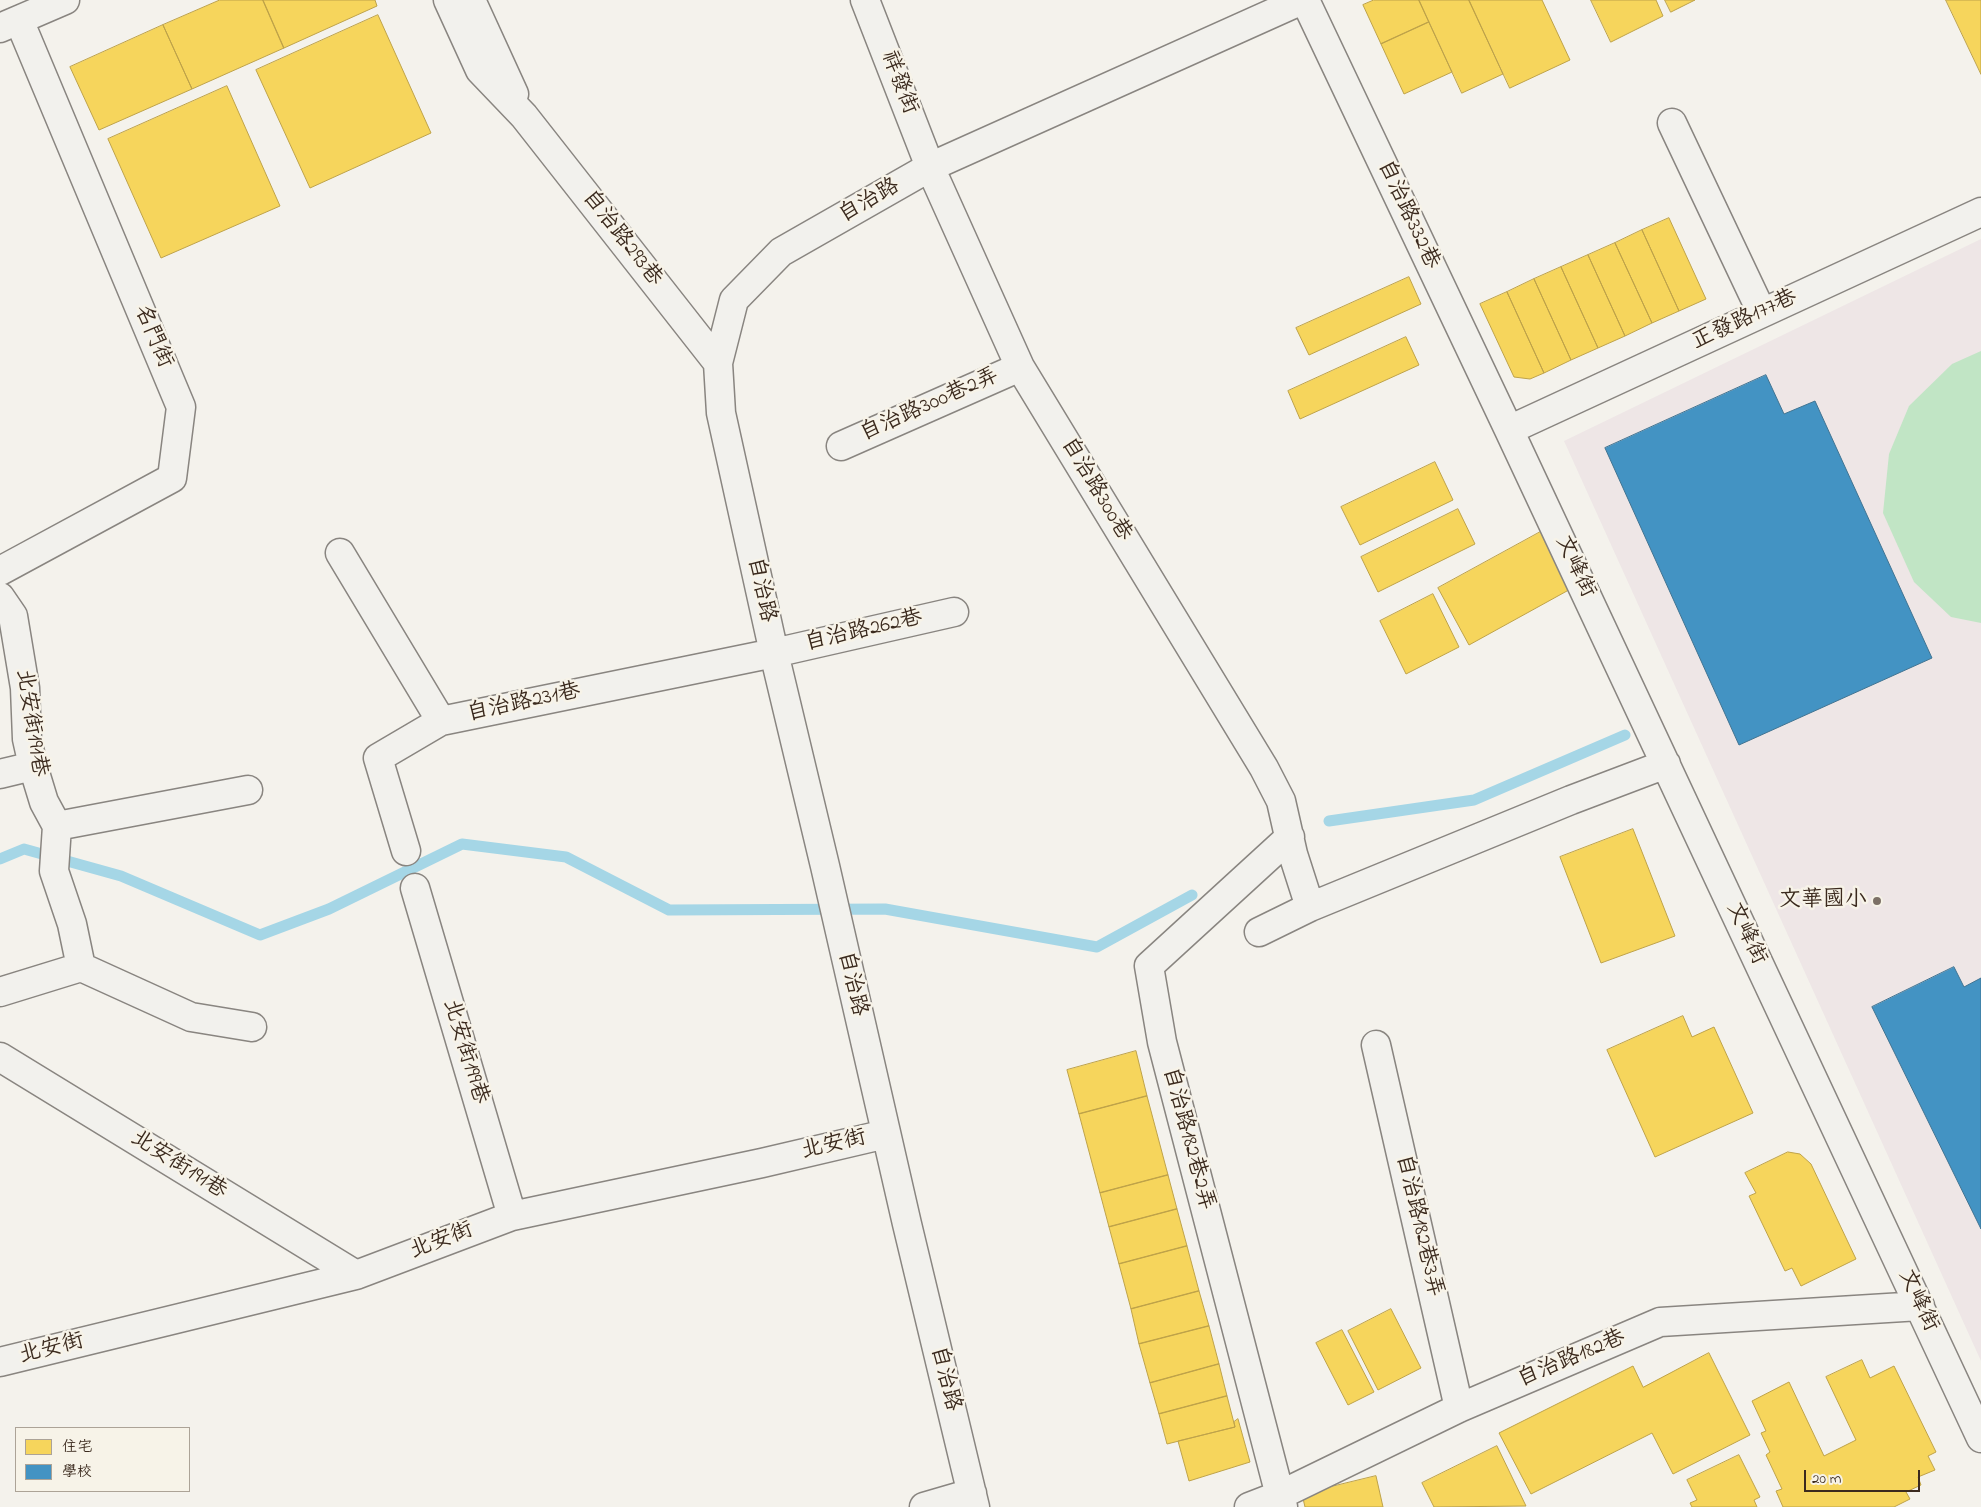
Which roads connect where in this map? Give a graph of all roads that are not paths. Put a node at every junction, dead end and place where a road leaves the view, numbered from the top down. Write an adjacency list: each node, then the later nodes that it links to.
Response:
1 (65, 0): 6 (street)
2 (448, 0): 7 (street)
3 (471, 0): 7 (street)
4 (865, 0): 9 (street, 祥發街)
5 (1303, 0): 9 (street, 自治路); 14 (street, 自治路332巷)
6 (10, 24): 17 (street, 名門街)
7 (524, 116): 12 (street, 自治路293巷)
8 (1672, 123): 11 (street)
9 (930, 167): 12 (street, 自治路); 13 (street, 自治路300巷)
10 (1981, 212): 11 (street, 正發路177巷)
11 (1762, 313): 14 (street, 正發路177巷)
12 (718, 363): 20 (street, 自治路)
13 (1020, 366): 15 (street, 自治路300巷2弄); 26 (street, 自治路300巷)
14 (1510, 430): 22 (street, 文峰街)
15 (841, 446)
16 (340, 553): 21 (street)
17 (0, 571)
18 (0, 597): 23 (street, 北安街191巷)
19 (954, 612): 20 (street, 自治路262巷)
20 (774, 653): 21 (street, 自治路231巷); 37 (street, 自治路)
21 (441, 721): 28 (street, 自治路231巷)
22 (1666, 764): 30 (street); 40 (street, 文峰街)
23 (33, 766): 24 (street); 27 (street, 北安街191巷)
24 (0, 774)
25 (248, 790): 27 (street)
26 (1290, 837): 30 (street, 自治路300巷); 45 (street, 自治路182巷2弄)
27 (56, 849): 32 (street, 北安街191巷)
28 (406, 851)
29 (415, 888): 38 (street, 北安街199巷)
30 (1310, 907): 31 (street)
31 (1259, 932)
32 (81, 967): 33 (street); 34 (street)
33 (0, 992)
34 (252, 1027)
35 (1376, 1045): 42 (street, 自治路182巷3弄)
36 (0, 1057): 39 (street, 北安街191巷)
37 (886, 1134): 38 (street, 北安街); 44 (street, 自治路)
38 (512, 1216): 39 (street, 北安街)
39 (356, 1275): 41 (street, 北安街)
40 (1920, 1306): 42 (street, 自治路182巷); 43 (street, 文峰街)
41 (0, 1362)
42 (1459, 1408): 45 (street, 自治路182巷)
43 (1981, 1438)
44 (974, 1500): 46 (street)
45 (1281, 1501): 47 (street, 自治路182巷)
46 (924, 1507)
47 (1249, 1507)

